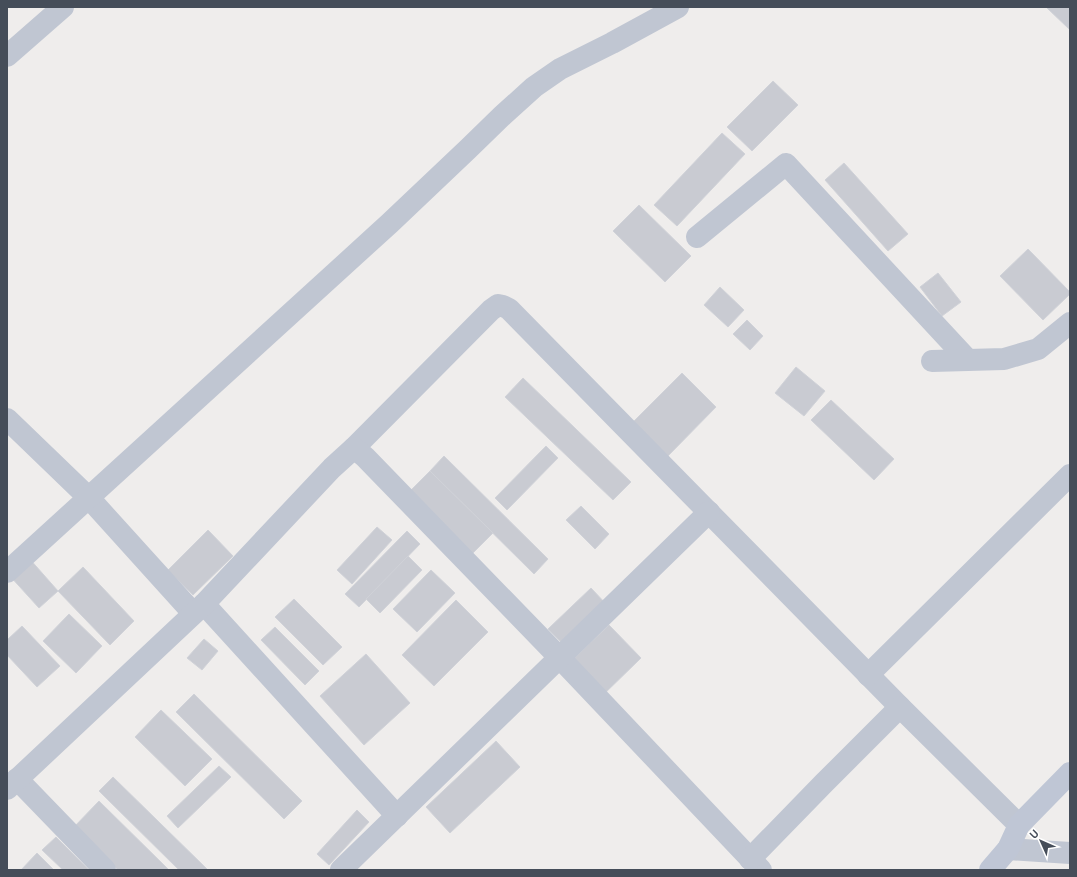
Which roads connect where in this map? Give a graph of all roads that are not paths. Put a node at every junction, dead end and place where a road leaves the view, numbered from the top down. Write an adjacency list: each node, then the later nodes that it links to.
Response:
1 (63, 7): 3 (street)
2 (678, 7): 11 (street)
3 (7, 56)
4 (697, 237): 6 (street)
5 (1070, 323): 6 (street)
6 (967, 360): 7 (street)
7 (932, 361)
8 (7, 419): 11 (street)
9 (354, 448): 12 (street); 14 (street); 15 (street)
10 (1070, 475): 16 (street)
11 (89, 498): 13 (street); 14 (street)
12 (709, 512): 15 (street); 16 (street)
13 (7, 572)
14 (199, 609): 19 (street); 20 (street)
15 (559, 657): 20 (street); 24 (street)
16 (868, 675): 17 (street)
17 (900, 707): 21 (street); 24 (street)
18 (1070, 773): 21 (main road)
19 (12, 784): 25 (street)
20 (397, 816): 26 (street)
21 (1019, 825): 22 (main road)
22 (1008, 849): 23 (street); 27 (main road)
23 (1070, 853)
24 (756, 864)
25 (105, 870)
26 (342, 870)
27 (990, 870)

